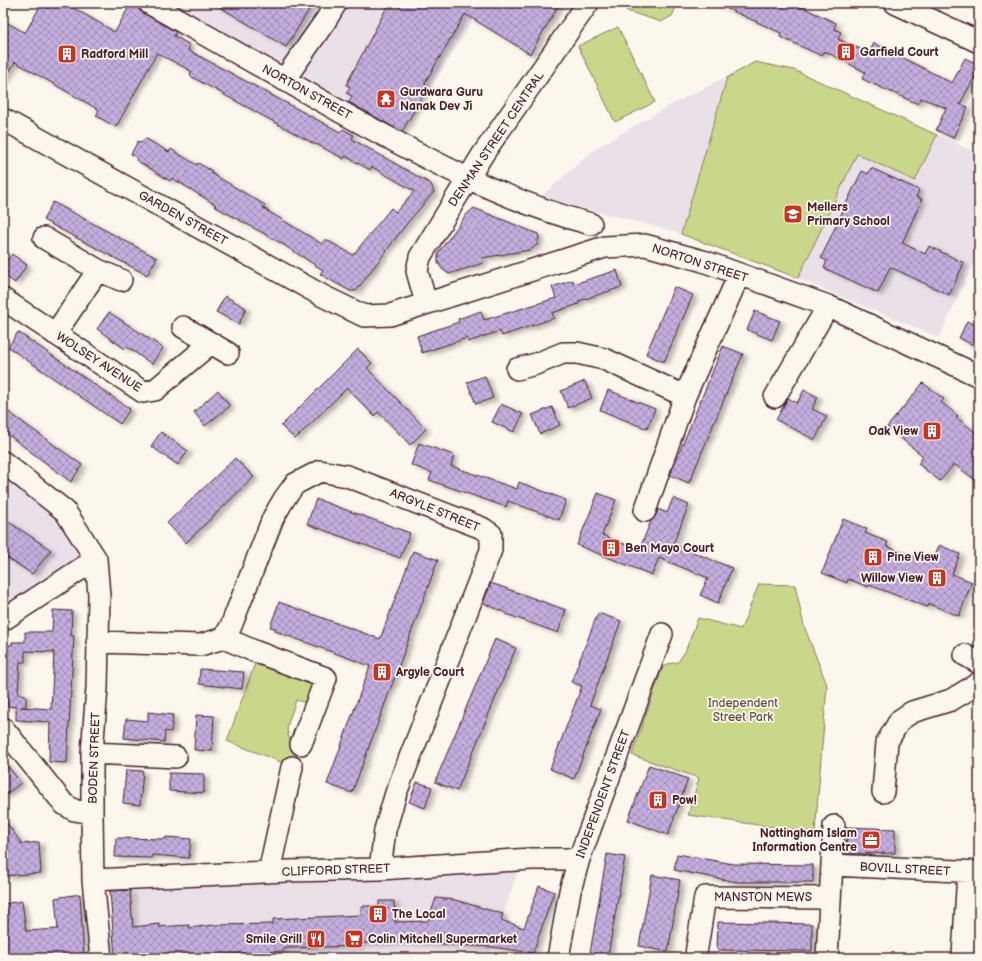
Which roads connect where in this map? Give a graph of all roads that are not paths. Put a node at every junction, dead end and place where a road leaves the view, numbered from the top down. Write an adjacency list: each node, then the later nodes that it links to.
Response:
1 (149, 3): 6 (street, NORTON STREET)
2 (336, 3): 6 (street)
3 (588, 3): 8 (street, DENMAN STREET CENTRAL)
4 (895, 3): 5 (street)
5 (979, 42)
6 (284, 80): 8 (street, NORTON STREET)
7 (3, 119): 17 (street, GARDEN STREET)
8 (467, 177): 9 (street, NORTON STREET); 15 (street, DENMAN STREET CENTRAL)
9 (591, 224)
10 (44, 238): 11 (street)
11 (98, 270): 13 (street); 19 (street)
12 (739, 275): 15 (street, NORTON STREET); 16 (street, NORTON STREET); 22 (street)
13 (121, 280)
14 (3, 299): 19 (street, WOLSEY AVENUE)
15 (426, 303): 17 (street, NORTON STREET)
16 (828, 306): 21 (street, NORTON STREET); 23 (street)
17 (364, 316)
18 (183, 327): 19 (street, WOLSEY AVENUE)
19 (55, 334)
20 (531, 371): 22 (street)
21 (979, 376)
22 (685, 396): 25 (street)
23 (775, 397)
24 (3, 462): 26 (street)
25 (644, 511)
26 (96, 559): 27 (street); 30 (street, BODEN STREET)
27 (3, 620)
28 (662, 634): 40 (street, INDEPENDENT STREET)
29 (224, 638): 30 (street); 33 (street); 42 (street, ARGYLE STREET)
30 (97, 642): 34 (street, BODEN STREET)
31 (979, 683): 37 (street)
32 (3, 728): 38 (street)
33 (301, 744)
34 (92, 753): 35 (street); 38 (street, BODEN STREET)
35 (176, 757)
36 (292, 767): 43 (street)
37 (883, 792)
38 (92, 813): 45 (street, BODEN STREET)
39 (834, 826): 41 (street)
40 (579, 859): 42 (street, CLIFFORD STREET); 50 (street, INDEPENDENT STREET)
41 (832, 865): 44 (street, BOVILL STREET); 46 (street)
42 (380, 869): 43 (street, CLIFFORD STREET)
43 (269, 872): 45 (street, CLIFFORD STREET)
44 (973, 872): 48 (street)
45 (93, 880): 49 (street, BODEN STREET)
46 (830, 898): 47 (street, MANSTON MEWS); 51 (street)
47 (696, 954)
48 (963, 956)
49 (101, 958)
50 (558, 958)
51 (827, 958)

